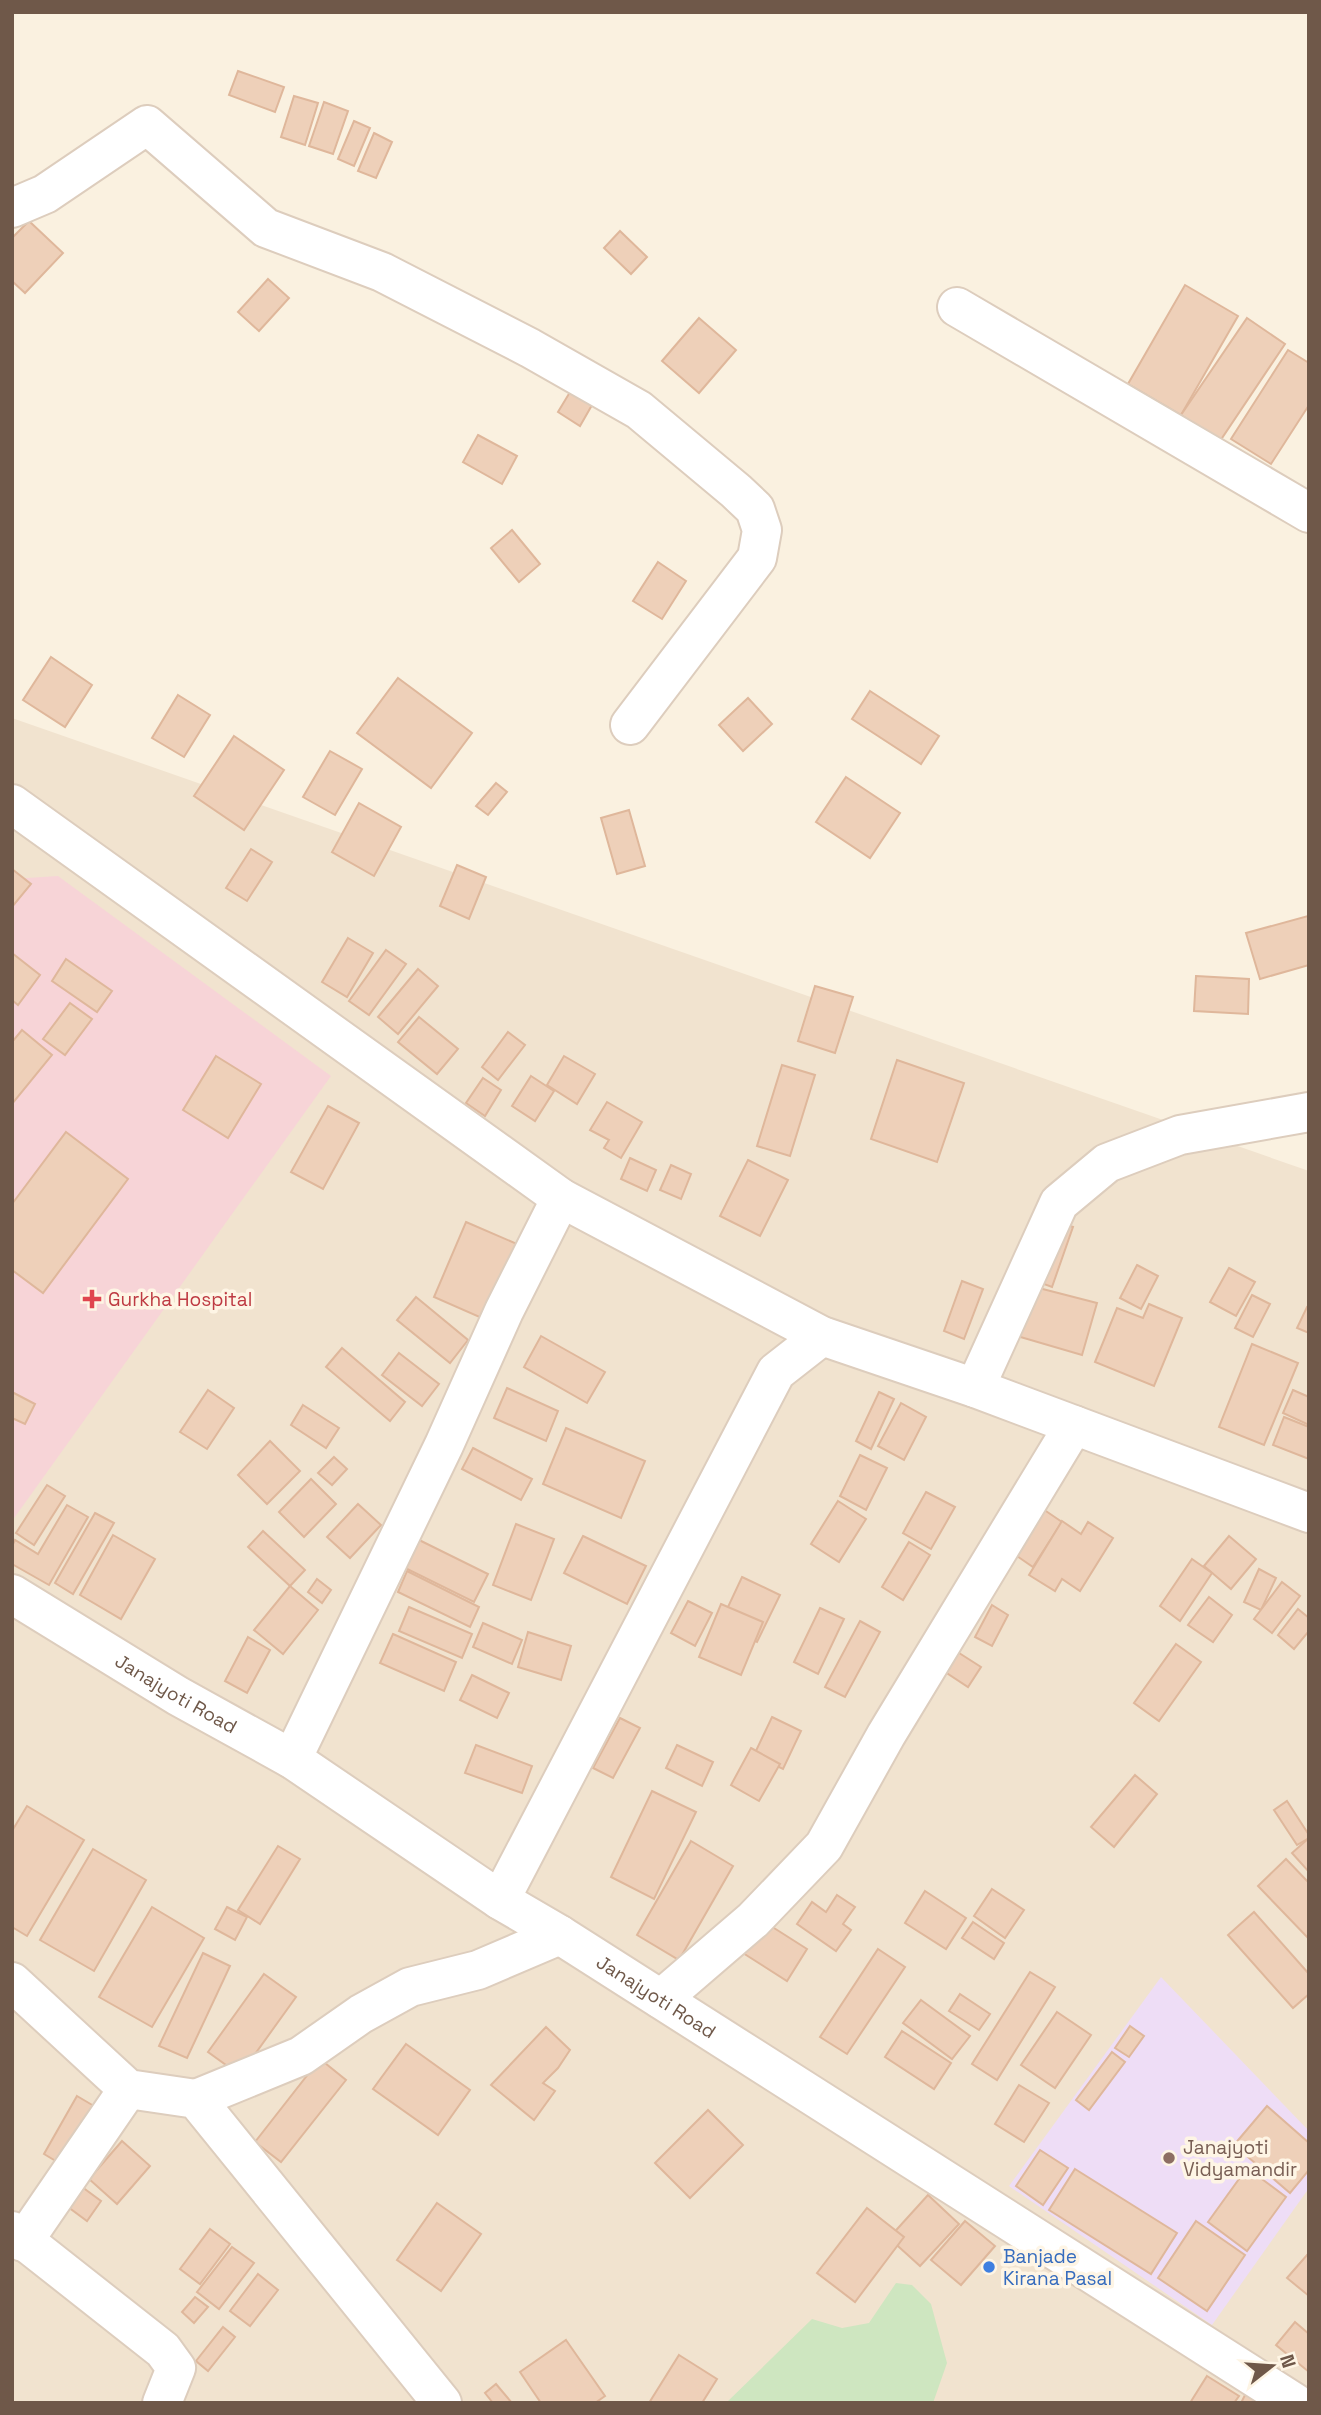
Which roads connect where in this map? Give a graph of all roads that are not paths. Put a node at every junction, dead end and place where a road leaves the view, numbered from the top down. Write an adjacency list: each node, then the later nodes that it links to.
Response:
1 (12, 208): 4 (street)
2 (957, 307): 3 (street)
3 (1309, 513)
4 (629, 725)
5 (12, 804): 7 (street)
6 (1309, 1112): 9 (street)
7 (561, 1198): 8 (street); 13 (street)
8 (822, 1336): 9 (street); 14 (street)
9 (975, 1388): 10 (street)
10 (1074, 1425): 11 (street); 17 (street)
11 (1309, 1513)
12 (12, 1594): 13 (street, Janajyoti Road)
13 (292, 1759): 14 (street, Janajyoti Road)
14 (500, 1900): 15 (street, Janajyoti Road)
15 (560, 1936): 17 (street, Janajyoti Road); 19 (street)
16 (12, 1982): 18 (street)
17 (661, 1999): 23 (street, Janajyoti Road)
18 (128, 2089): 19 (street); 20 (street)
19 (197, 2099): 22 (street)
20 (18, 2237): 21 (street)
21 (162, 2403)
22 (442, 2403)
23 (1295, 2403)

